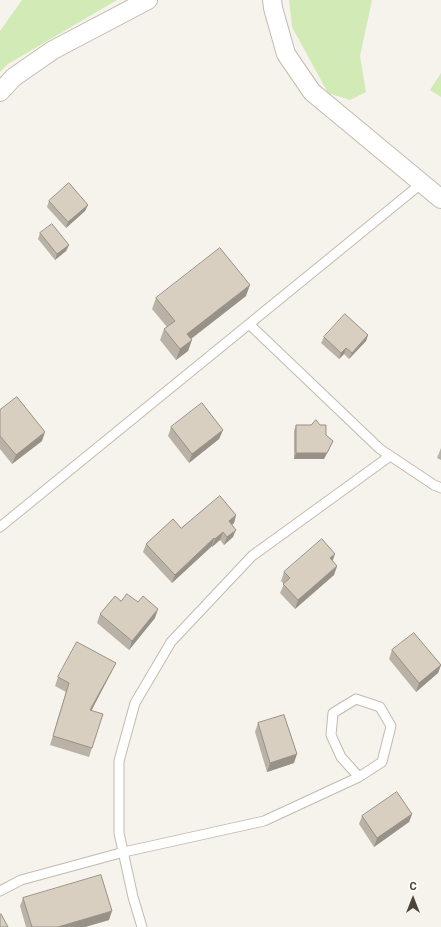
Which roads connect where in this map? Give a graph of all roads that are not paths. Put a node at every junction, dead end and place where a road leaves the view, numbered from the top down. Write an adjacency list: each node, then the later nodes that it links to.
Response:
1 (148, 0): 3 (street)
2 (272, 0): 4 (street)
3 (0, 92)
4 (422, 183): 5 (street); 6 (lane)
5 (441, 199)
6 (249, 324): 7 (lane); 9 (lane)
7 (390, 456): 8 (lane); 11 (lane)
8 (441, 488)
9 (0, 527)
10 (359, 777): 10 (lane); 11 (lane)
11 (124, 852): 12 (lane); 13 (lane)
12 (0, 890)
13 (142, 927)

